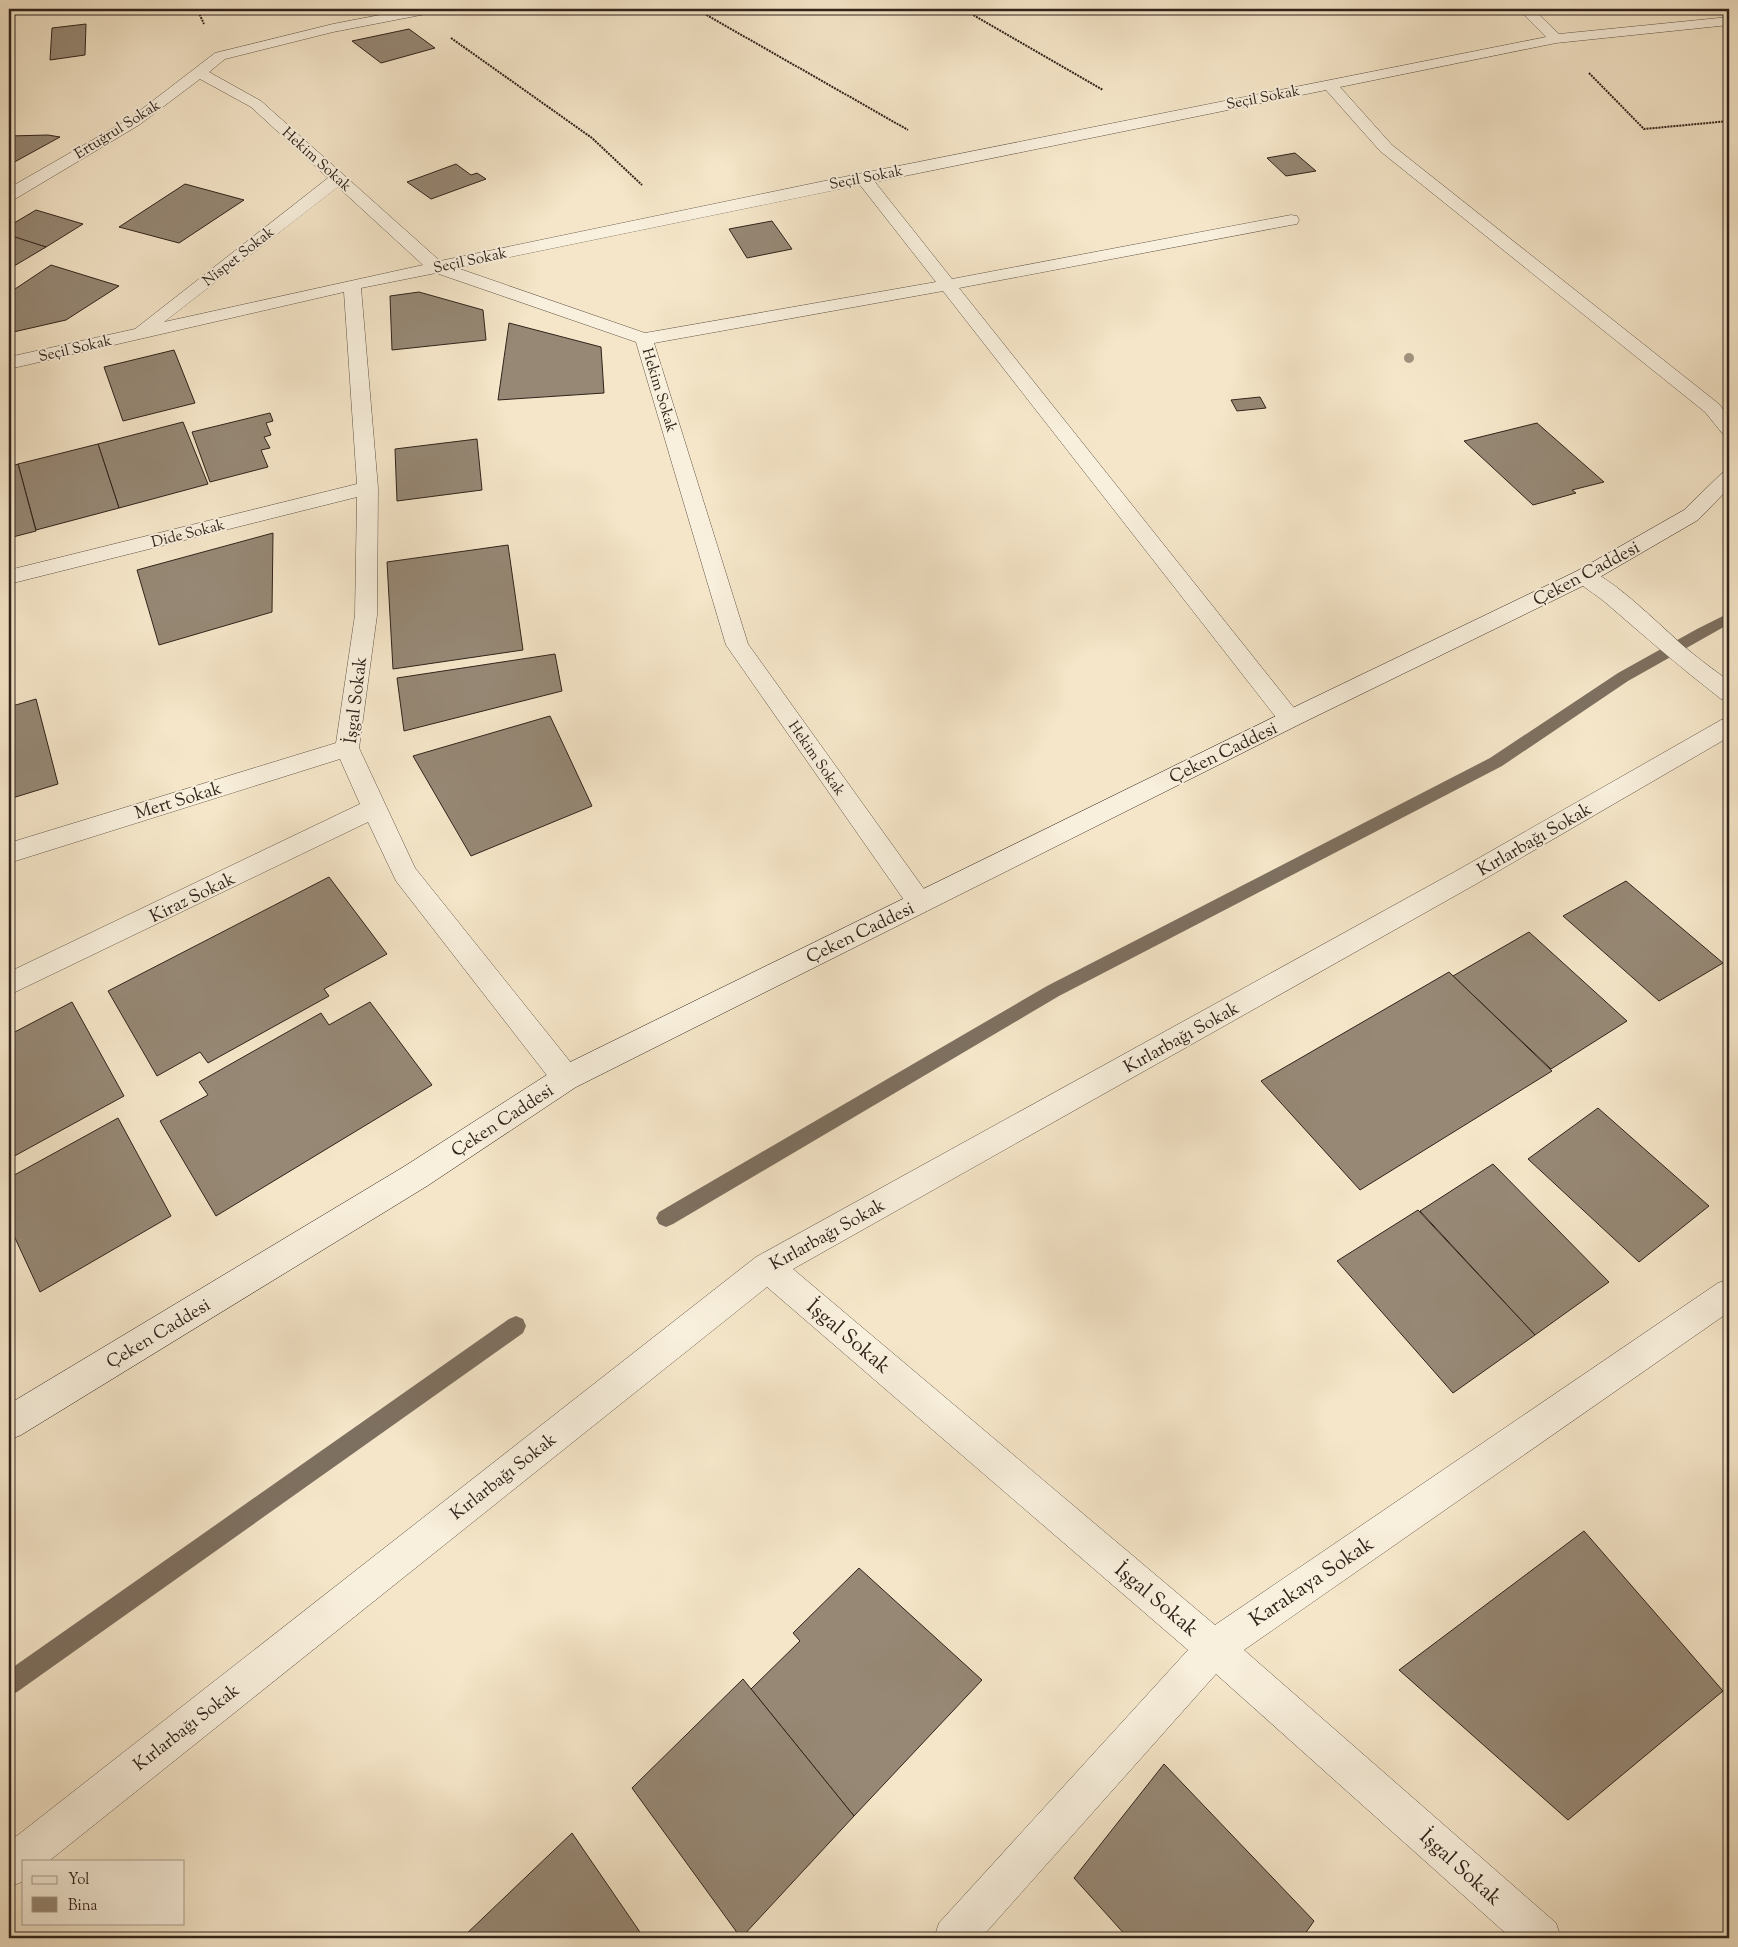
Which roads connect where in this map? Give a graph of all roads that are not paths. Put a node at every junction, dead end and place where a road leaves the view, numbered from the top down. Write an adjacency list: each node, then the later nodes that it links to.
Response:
1 (431, 9): 5 (street)
2 (1525, 9): 6 (street)
3 (325, 15): 5 (street)
4 (1729, 21): 6 (street, Seçil Sokak)
5 (333, 28): 7 (street, Ertuğrul Sokak)
6 (1556, 38): 8 (street, Seçil Sokak)
7 (200, 72): 9 (street, Hekim Sokak); 11 (street, Ertuğrul Sokak)
8 (1329, 84): 10 (street, Seçil Sokak); 19 (street)
9 (339, 178): 13 (street, Hekim Sokak); 16 (street, Nispet Sokak)
10 (863, 178): 13 (street, Seçil Sokak); 15 (street)
11 (9, 195)
12 (1291, 220): 15 (street)
13 (436, 268): 14 (street, Seçil Sokak); 17 (street, Hekim Sokak)
14 (352, 285): 16 (street, Seçil Sokak); 21 (street, İşgal Sokak)
15 (947, 285): 17 (street); 25 (street)
16 (138, 334): 18 (street, Seçil Sokak)
17 (644, 339): 30 (street, Hekim Sokak)
18 (9, 363)
19 (1729, 429)
20 (1729, 477): 22 (street, Çeken Caddesi)
21 (368, 488): 23 (street, Dide Sokak); 27 (street, İşgal Sokak)
22 (1585, 576): 24 (street); 25 (street, Çeken Caddesi)
23 (9, 577)
24 (1729, 693)
25 (1290, 719): 30 (street, Çeken Caddesi)
26 (1729, 726): 33 (street, Kırlarbağı Sokak)
27 (347, 748): 28 (street, İşgal Sokak); 29 (street, Mert Sokak)
28 (375, 808): 31 (street, Kiraz Sokak); 32 (street, İşgal Sokak)
29 (9, 853)
30 (920, 903): 32 (street, Çeken Caddesi)
31 (9, 984)
32 (566, 1078): 35 (street, Çeken Caddesi)
33 (767, 1267): 36 (street, İşgal Sokak); 37 (street, Kırlarbağı Sokak)
34 (1729, 1294): 36 (street, Karakaya Sokak)
35 (9, 1423)
36 (1214, 1648): 38 (street, Karakaya Sokak); 39 (street, İşgal Sokak)
37 (9, 1867)
38 (954, 1938)
39 (1541, 1938)

